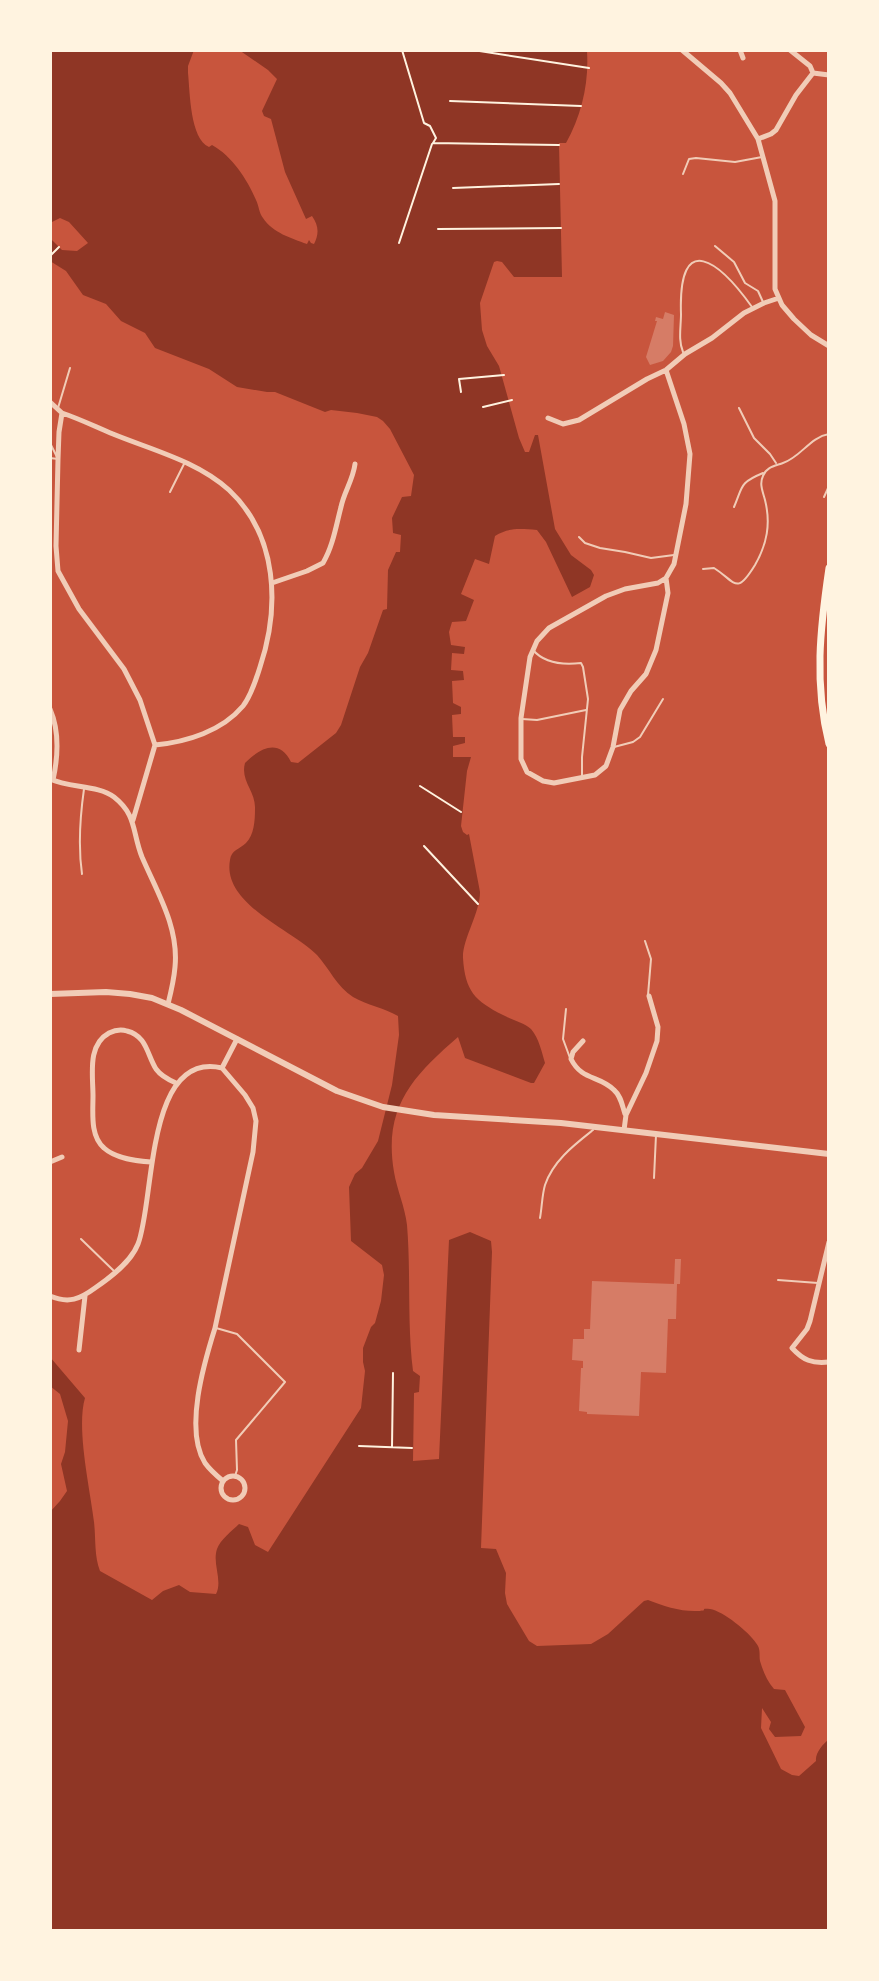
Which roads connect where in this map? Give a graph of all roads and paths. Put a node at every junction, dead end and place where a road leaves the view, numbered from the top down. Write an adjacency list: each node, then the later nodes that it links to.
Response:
1 (402, 50): 13 (path)
2 (473, 50): 7 (path)
3 (682, 50): 12 (street)
4 (740, 50): 6 (street)
5 (790, 50): 8 (street)
6 (743, 58)
7 (589, 68)
8 (813, 73): 9 (street); 12 (street)
9 (829, 75)
10 (450, 101): 11 (path)
11 (581, 106)
12 (758, 139): 15 (street)
13 (433, 143): 14 (path); 21 (path)
14 (559, 145)
15 (763, 157): 16 (lane); 25 (street)
16 (683, 174)
17 (559, 184): 18 (path)
18 (453, 188)
19 (561, 228): 20 (path)
20 (438, 229)
21 (399, 243)
22 (715, 246): 26 (lane)
23 (59, 247): 24 (path)
24 (50, 256)
25 (779, 298): 26 (street); 28 (street)
26 (764, 303): 27 (street)
27 (753, 308): 29 (street); 29 (lane)
28 (829, 346)
29 (685, 354): 31 (street)
30 (70, 368): 38 (lane)
31 (666, 370): 39 (street); 53 (street)
32 (504, 375): 33 (path)
33 (461, 392)
34 (512, 400): 36 (path)
35 (50, 402): 38 (street)
36 (483, 407)
37 (739, 408): 46 (lane)
38 (60, 411): 43 (street); 44 (street)
39 (548, 418)
40 (829, 434): 46 (lane)
41 (50, 443): 43 (lane)
42 (50, 458): 43 (lane)
43 (58, 459): 64 (street)
44 (184, 463): 49 (lane); 57 (street)
45 (355, 464): 57 (street)
46 (777, 464): 47 (lane)
47 (764, 473): 51 (lane); 55 (lane)
48 (829, 486): 50 (lane)
49 (170, 492)
50 (824, 497)
51 (734, 507)
52 (579, 537): 53 (lane)
53 (675, 555): 56 (street)
54 (829, 568): 63 (main road)
55 (703, 569)
56 (666, 578): 58 (street); 65 (street)
57 (272, 583): 64 (street)
58 (533, 649): 61 (lane); 62 (street)
59 (663, 699): 65 (lane)
60 (50, 709): 67 (street)
61 (587, 710): 62 (lane); 66 (lane)
62 (521, 718): 66 (street)
63 (829, 744)
64 (155, 745): 71 (street)
65 (613, 747): 66 (street)
66 (583, 778)
67 (52, 779): 69 (street)
68 (420, 786): 70 (path)
69 (85, 788): 71 (street); 73 (lane)
70 (461, 812)
71 (133, 820): 78 (street)
72 (424, 846): 74 (path)
73 (82, 874)
74 (478, 904)
75 (645, 941): 77 (lane)
76 (50, 994): 78 (street)
77 (649, 996): 85 (street)
78 (168, 1004): 80 (street)
79 (566, 1009): 82 (lane)
80 (237, 1039): 83 (street); 86 (street)
81 (583, 1041): 82 (street)
82 (571, 1059): 85 (street)
83 (222, 1068): 84 (street); 102 (street)
84 (176, 1083): 92 (street); 92 (street)
85 (626, 1115): 87 (street)
86 (597, 1127): 87 (street); 94 (lane)
87 (624, 1130): 88 (street)
88 (656, 1134): 89 (street); 93 (lane)
89 (829, 1154)
90 (62, 1157): 91 (street)
91 (50, 1162)
92 (151, 1162): 97 (street)
93 (654, 1178)
94 (540, 1218)
95 (81, 1239): 97 (lane)
96 (829, 1242): 99 (street)
97 (115, 1272): 101 (street)
98 (778, 1280): 99 (lane)
99 (819, 1283): 104 (street)
100 (50, 1296): 101 (street)
101 (85, 1296): 103 (street)
102 (215, 1328): 109 (lane); 110 (street)
103 (79, 1350)
104 (829, 1362)
105 (393, 1373): 107 (path)
106 (359, 1446): 107 (path)
107 (392, 1447): 108 (path)
108 (412, 1448)
109 (235, 1476): 110 (street); 110 (street)
110 (223, 1481)

